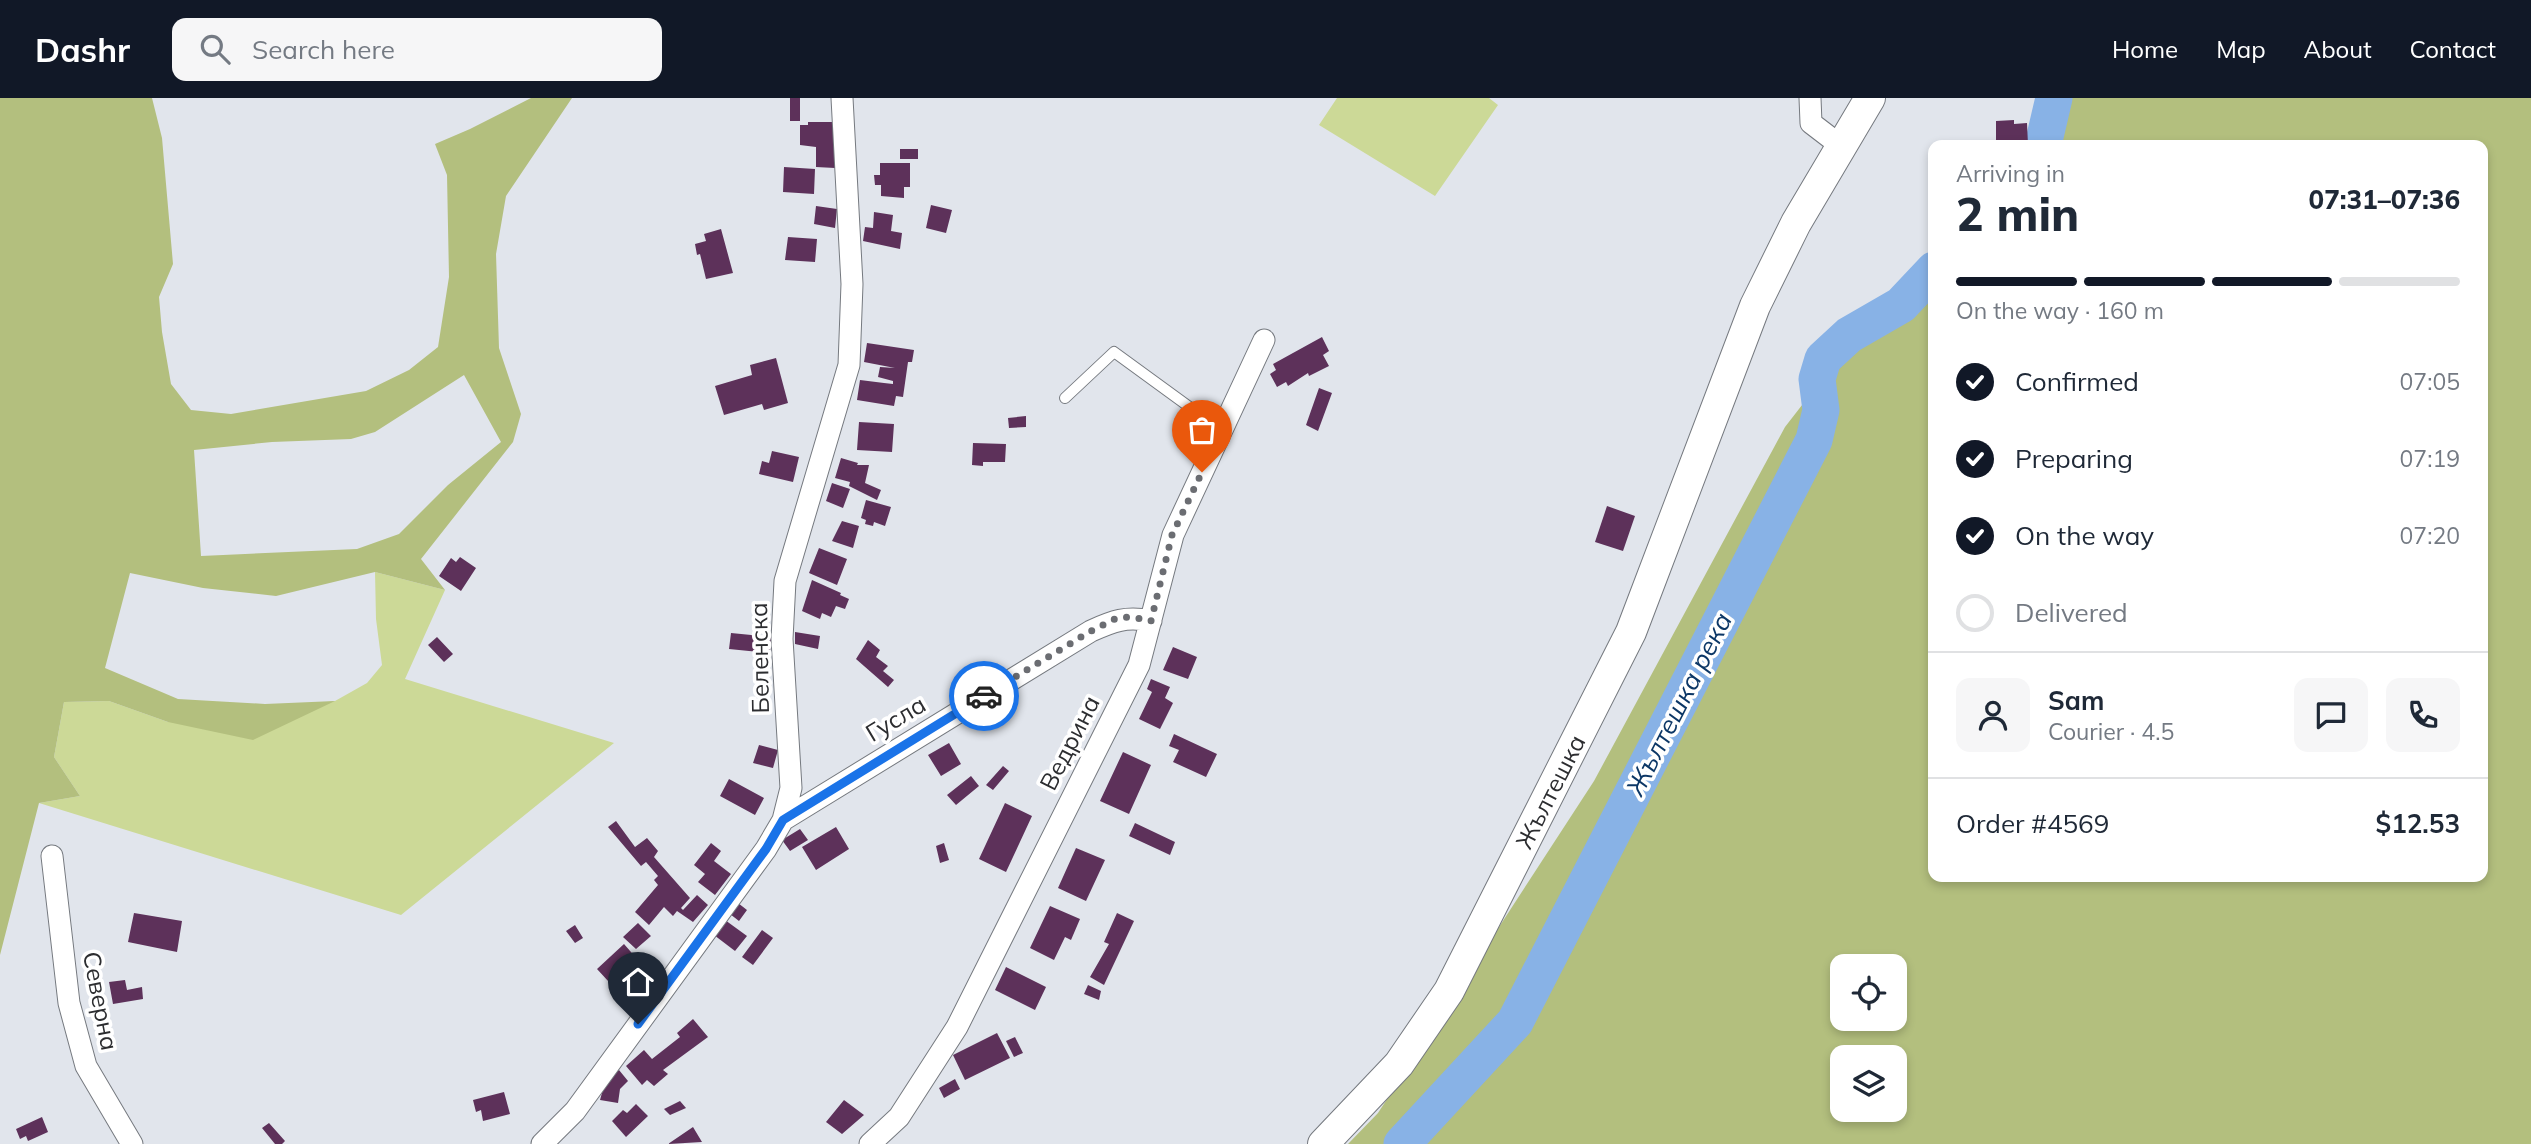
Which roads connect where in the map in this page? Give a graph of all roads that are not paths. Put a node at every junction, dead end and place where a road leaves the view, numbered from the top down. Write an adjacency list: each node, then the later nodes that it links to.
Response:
1 (842, 98): 9 (street, Беленска)
2 (1810, 98): 4 (street)
3 (1870, 98): 4 (main road, Жълтешка)
4 (1841, 146): 14 (main road, Жълтешка)
5 (1264, 340): 7 (street, Ведрина)
6 (1065, 398): 7 (lane)
7 (1221, 430): 8 (street, Ведрина)
8 (1151, 621): 9 (street, Гусла); 13 (street, Ведрина)
9 (783, 820): 12 (street, Беленска)
10 (52, 856): 11 (street, Северна)
11 (131, 1144)
12 (542, 1144)
13 (870, 1144)
14 (1323, 1144)

